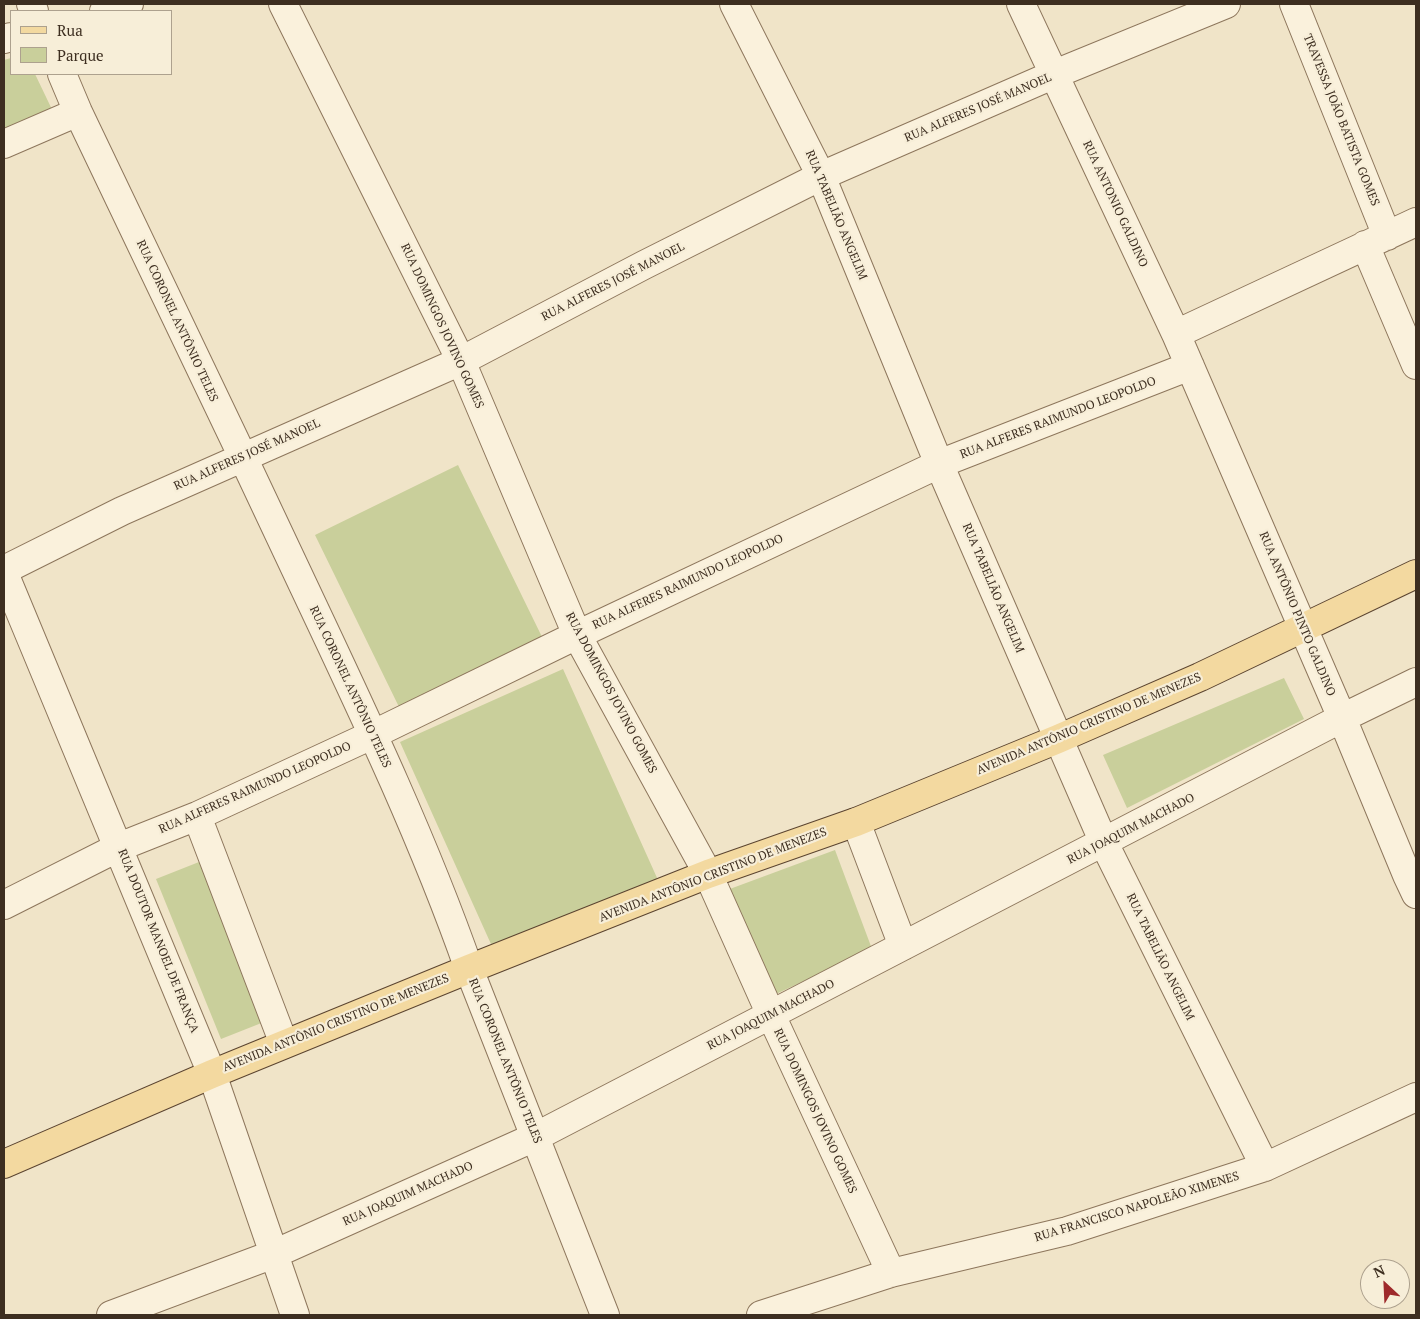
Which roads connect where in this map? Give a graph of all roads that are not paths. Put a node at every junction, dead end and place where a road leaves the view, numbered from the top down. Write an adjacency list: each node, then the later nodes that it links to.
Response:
1 (129, 4): 7 (street)
2 (283, 4): 16 (street, RUA DOMINGOS JOVINO GOMES)
3 (734, 4): 12 (street, RUA TABELIÃO ANGELIM)
4 (1021, 4): 8 (street, RUA ANTONIO GALDINO)
5 (1226, 4): 8 (street, RUA ALFERES JOSÉ MANOEL)
6 (1294, 4): 14 (street, TRAVESSA JOÃO BATISTA GOMES)
7 (108, 10)
8 (1055, 74): 12 (street, RUA ALFERES JOSÉ MANOEL); 15 (street, RUA ANTONIO GALDINO)
9 (62, 75): 10 (street, RUA CORONEL ANTÔNIO TELES)
10 (78, 112): 11 (street); 19 (street, RUA CORONEL ANTÔNIO TELES)
11 (4, 144)
12 (821, 176): 16 (street, RUA ALFERES JOSÉ MANOEL); 20 (street, RUA TABELIÃO ANGELIM)
13 (1416, 222): 14 (street)
14 (1376, 240): 15 (street); 17 (street, TRAVESSA JOÃO BATISTA GOMES)
15 (1176, 334): 18 (street, RUA ANTÔNIO PINTO GALDINO)
16 (461, 361): 19 (street, RUA ALFERES JOSÉ MANOEL); 24 (street, RUA DOMINGOS JOVINO GOMES)
17 (1416, 365)
18 (1190, 366): 20 (street, RUA ALFERES RAIMUNDO LEOPOLDO); 23 (street, RUA ANTÔNIO PINTO GALDINO)
19 (243, 457): 21 (street, RUA ALFERES JOSÉ MANOEL); 27 (street, RUA CORONEL ANTÔNIO TELES)
20 (939, 464): 24 (street, RUA ALFERES RAIMUNDO LEOPOLDO); 28 (street, RUA TABELIÃO ANGELIM)
21 (4, 571): 32 (street, RUA DOUTOR MANOEL DE FRANÇA)
22 (1416, 574): 23 (main road, AVENIDA ANTÔNIO CRISTINO DE MENEZES)
23 (1304, 629): 26 (street, RUA ANTÔNIO PINTO GALDINO); 28 (main road, AVENIDA ANTÔNIO CRISTINO DE MENEZES)
24 (577, 635): 27 (street, RUA ALFERES RAIMUNDO LEOPOLDO); 33 (street, RUA DOMINGOS JOVINO GOMES)
25 (1416, 682): 26 (street, RUA JOAQUIM MACHADO)
26 (1342, 718): 31 (street, RUA JOAQUIM MACHADO); 34 (street, RUA ANTÔNIO PINTO GALDINO)
27 (374, 734): 29 (street, RUA ALFERES RAIMUNDO LEOPOLDO); 37 (street, RUA CORONEL ANTÔNIO TELES)
28 (1058, 739): 30 (main road, AVENIDA ANTÔNIO CRISTINO DE MENEZES); 31 (street, RUA TABELIÃO ANGELIM)
29 (197, 816): 32 (street, RUA ALFERES RAIMUNDO LEOPOLDO); 39 (street)
30 (856, 822): 33 (main road, AVENIDA ANTÔNIO CRISTINO DE MENEZES); 36 (street)
31 (1104, 843): 36 (street, RUA JOAQUIM MACHADO); 44 (street, RUA TABELIÃO ANGELIM)
32 (120, 848): 35 (street, RUA ALFERES RAIMUNDO LEOPOLDO); 40 (street, RUA DOUTOR MANOEL DE FRANÇA)
33 (708, 874): 37 (main road, AVENIDA ANTÔNIO CRISTINO DE MENEZES); 38 (street, RUA DOMINGOS JOVINO GOMES)
34 (1416, 894)
35 (4, 905)
36 (904, 946): 38 (street, RUA JOAQUIM MACHADO)
37 (469, 969): 39 (main road, AVENIDA ANTÔNIO CRISTINO DE MENEZES); 42 (street, RUA CORONEL ANTÔNIO TELES)
38 (771, 1015): 42 (street, RUA JOAQUIM MACHADO); 46 (street, RUA DOMINGOS JOVINO GOMES)
39 (284, 1044): 40 (main road, AVENIDA ANTÔNIO CRISTINO DE MENEZES)
40 (212, 1074): 43 (main road, AVENIDA ANTÔNIO CRISTINO DE MENEZES); 45 (street, RUA DOUTOR MANOEL DE FRANÇA)
41 (1416, 1097): 44 (street, RUA FRANCISCO NAPOLEÃO XIMENES)
42 (535, 1137): 45 (street, RUA JOAQUIM MACHADO); 49 (street, RUA CORONEL ANTÔNIO TELES)
43 (4, 1164)
44 (1265, 1167): 46 (street, RUA FRANCISCO NAPOLEÃO XIMENES)
45 (274, 1254): 47 (street, RUA JOAQUIM MACHADO); 48 (street, RUA DOUTOR MANOEL DE FRANÇA)
46 (891, 1273): 50 (street, RUA FRANCISCO NAPOLEÃO XIMENES)
47 (111, 1315)
48 (295, 1315)
49 (605, 1315)
50 (761, 1315)

